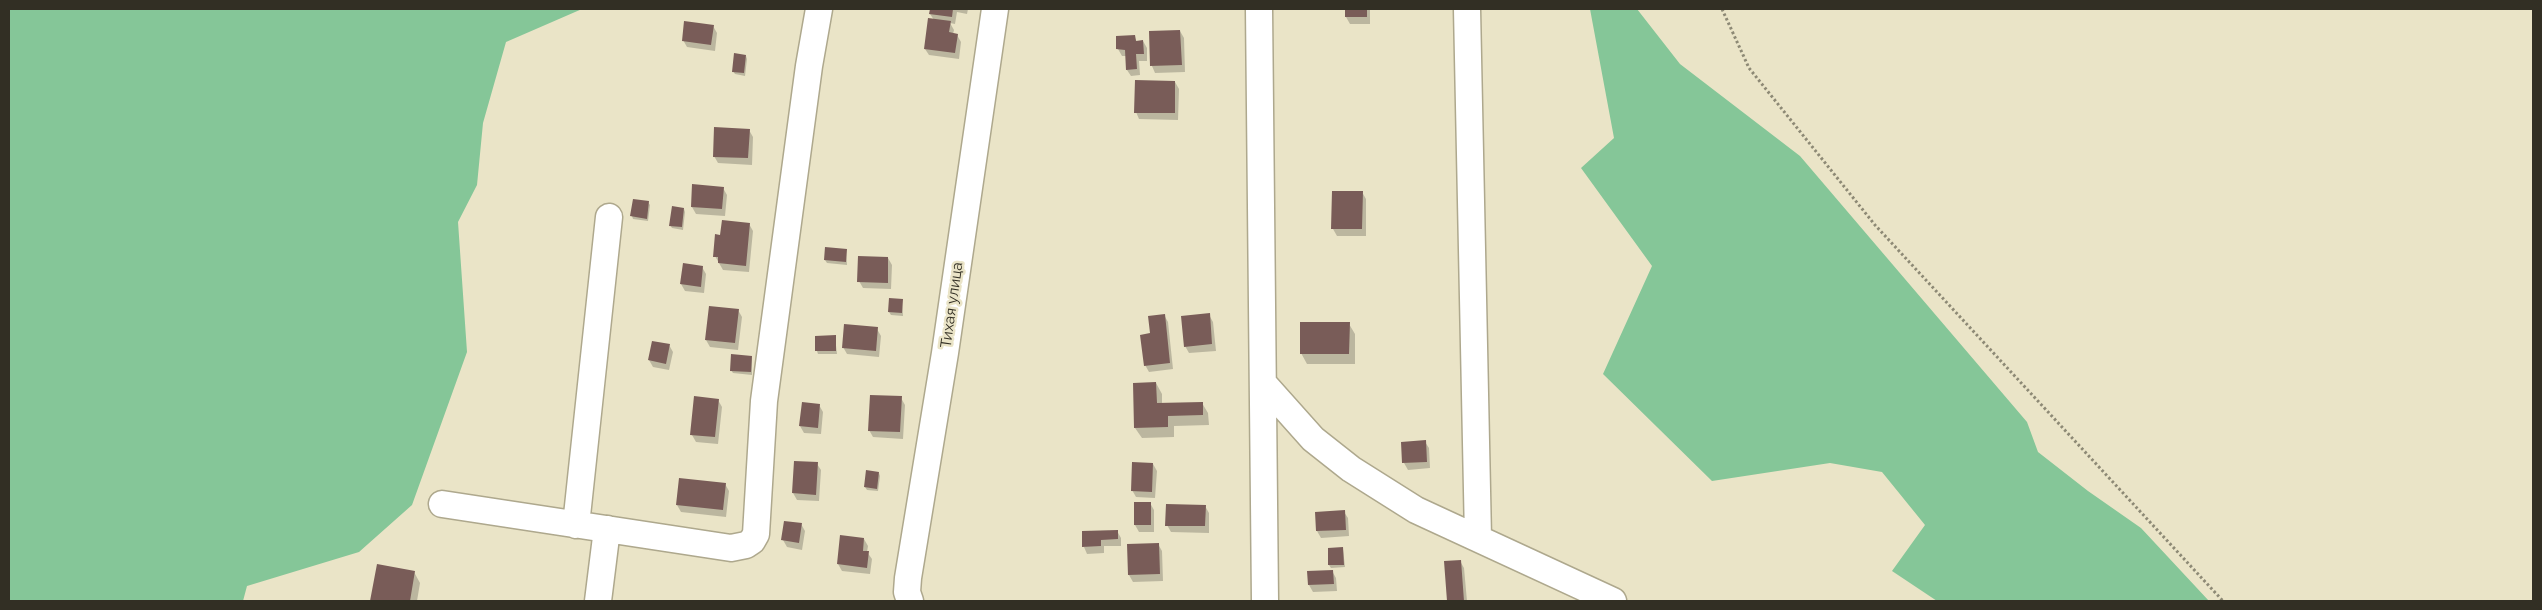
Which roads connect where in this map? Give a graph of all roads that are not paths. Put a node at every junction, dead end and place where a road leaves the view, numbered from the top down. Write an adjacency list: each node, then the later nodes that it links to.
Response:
1 (819, 9): 9 (street)
2 (995, 9): 12 (street, Тихая улица)
3 (1259, 9): 6 (street)
4 (1467, 9): 10 (street)
5 (609, 217): 8 (street)
6 (1263, 383): 10 (street); 13 (street)
7 (442, 504): 8 (street)
8 (576, 525): 9 (street)
9 (607, 529): 11 (street)
10 (1478, 538): 14 (street)
11 (598, 601)
12 (910, 601)
13 (1265, 601)
14 (1612, 601)

